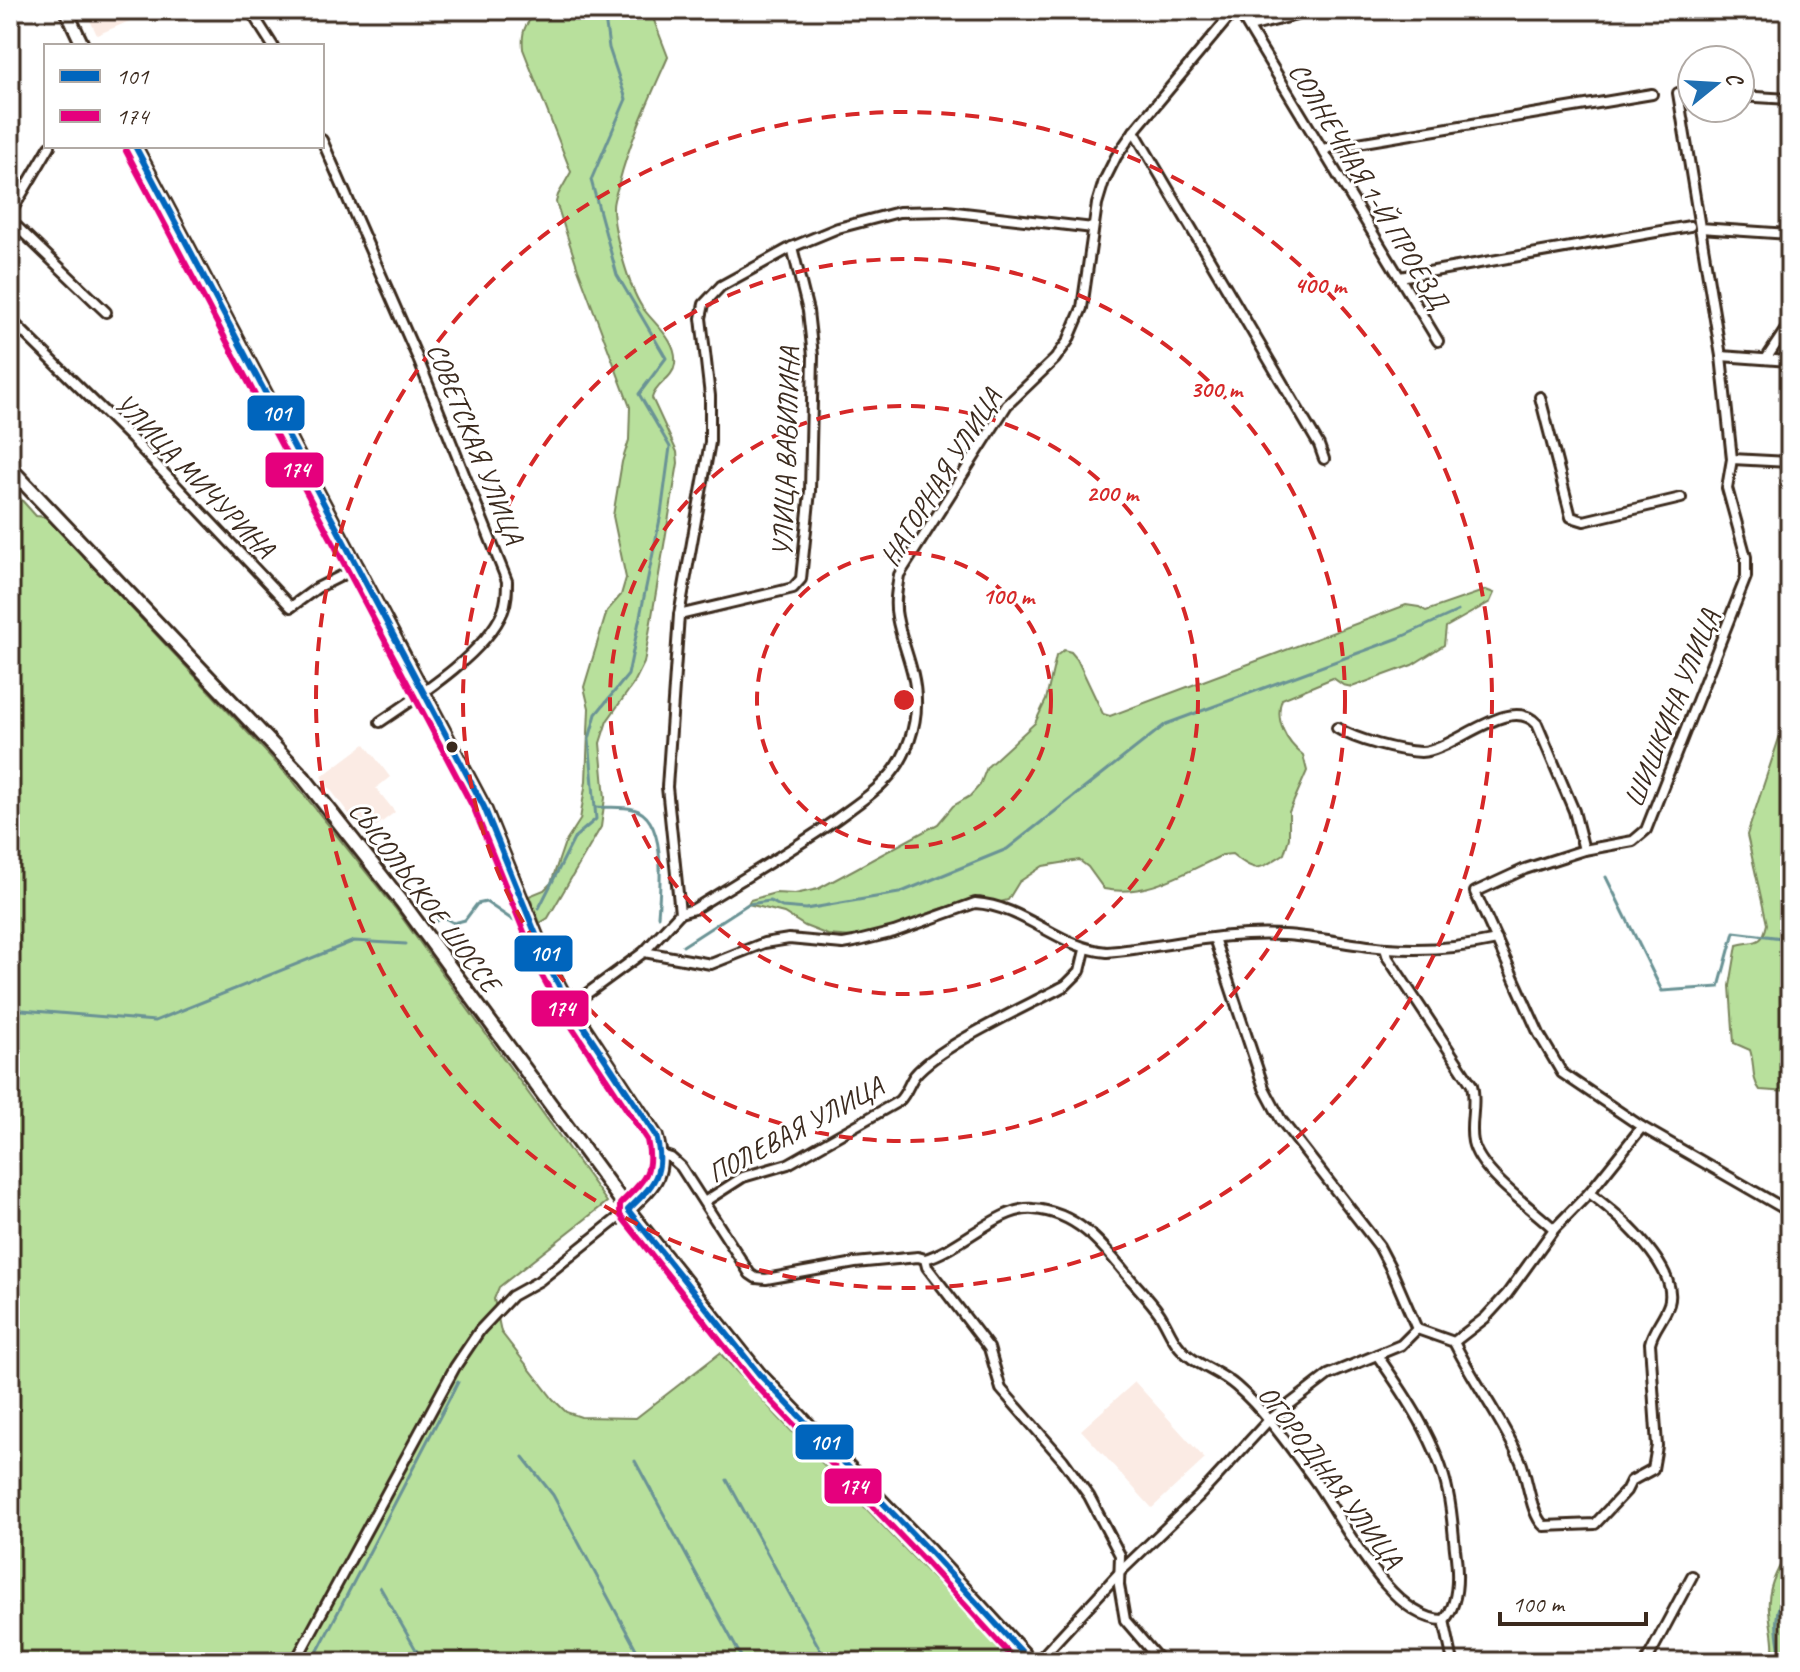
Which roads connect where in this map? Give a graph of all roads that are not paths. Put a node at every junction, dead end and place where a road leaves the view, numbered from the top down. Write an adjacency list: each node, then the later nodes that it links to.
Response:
1 (66, 10): 6 (main road)
2 (250, 10): 7 (street)
3 (1236, 10): 5 (street, СОЛНЕЧНАЯ 1-Й ПРОЕЗД); 12 (street, НАГОРНАЯ УЛИЦА)
4 (1316, 10): 5 (street)
5 (1249, 27): 16 (street, СОЛНЕЧНАЯ 1-Й ПРОЕЗД)
6 (82, 44)
7 (272, 44)
8 (1652, 94): 16 (street)
9 (1756, 97): 10 (street)
10 (1790, 99)
11 (1683, 124): 21 (street, ШИШКИНА УЛИЦА)
12 (1134, 131): 20 (street, НАГОРНАЯ УЛИЦА); 33 (street)
13 (324, 145): 40 (street, СОВЕТСКАЯ УЛИЦА)
14 (49, 148): 17 (street)
15 (136, 148): 38 (main road)
16 (1322, 149): 24 (street, СОЛНЕЧНАЯ 1-Й ПРОЕЗД)
17 (10, 214)
18 (10, 220): 25 (street)
19 (1690, 226): 24 (street)
20 (1093, 228): 23 (street); 44 (street, НАГОРНАЯ УЛИЦА)
21 (1700, 228): 22 (street); 29 (street, ШИШКИНА УЛИЦА)
22 (1790, 234)
23 (792, 247): 39 (street); 39 (street, УЛИЦА ВАВИЛИНА)
24 (1400, 277): 28 (street, СОЛНЕЧНАЯ 1-Й ПРОЕЗД)
25 (106, 312)
26 (10, 319): 38 (street, УЛИЦА МИЧУРИНА)
27 (1790, 323): 30 (street)
28 (1438, 341)
29 (1721, 356): 30 (street); 34 (street, ШИШКИНА УЛИЦА)
30 (1766, 359): 31 (street)
31 (1790, 361)
32 (1540, 397): 37 (street)
33 (1324, 459)
34 (1732, 459): 35 (street); 43 (street, ШИШКИНА УЛИЦА)
35 (1790, 462)
36 (10, 468): 55 (main road, СЫСОЛЬСКОЕ ШОССЕ)
37 (1681, 498)
38 (359, 567): 40 (main road)
39 (679, 615): 44 (street)
40 (425, 692): 41 (street, СОВЕТСКАЯ УЛИЦА); 50 (main road)
41 (380, 722)
42 (1337, 728): 43 (street)
43 (1584, 850): 46 (street, ШИШКИНА УЛИЦА)
44 (680, 913): 49 (street, НАГОРНАЯ УЛИЦА)
45 (1214, 938): 47 (street); 48 (street); 59 (street)
46 (1497, 940): 47 (street); 51 (street, ШИШКИНА УЛИЦА)
47 (1385, 948): 57 (street)
48 (1085, 950): 49 (street); 54 (street, ПОЛЕВАЯ УЛИЦА)
49 (644, 952): 50 (street, НАГОРНАЯ УЛИЦА)
50 (570, 1006): 52 (main road)
51 (1642, 1127): 53 (street); 56 (street, ШИШКИНА УЛИЦА)
52 (662, 1155): 54 (street, ОГОРОДНАЯ УЛИЦА); 55 (main road)
53 (1589, 1193): 57 (street); 60 (street)
54 (704, 1202): 58 (street, ОГОРОДНАЯ УЛИЦА)
55 (628, 1210): 66 (street); 67 (main road, СЫСОЛЬСКОЕ ШОССЕ)
56 (1790, 1212)
57 (1554, 1229): 60 (street)
58 (925, 1259): 62 (street, ОГОРОДНАЯ УЛИЦА); 63 (street)
59 (1417, 1329): 60 (street); 61 (street)
60 (1454, 1342)
61 (1377, 1355): 62 (street); 65 (street)
62 (1268, 1421): 63 (street); 65 (street, ОГОРОДНАЯ УЛИЦА)
63 (1120, 1572): 68 (street); 69 (street)
64 (1692, 1576): 71 (street)
65 (1444, 1620): 70 (street)
66 (295, 1662)
67 (1031, 1662)
68 (1037, 1662)
69 (1161, 1662)
70 (1453, 1662)
71 (1646, 1662)

